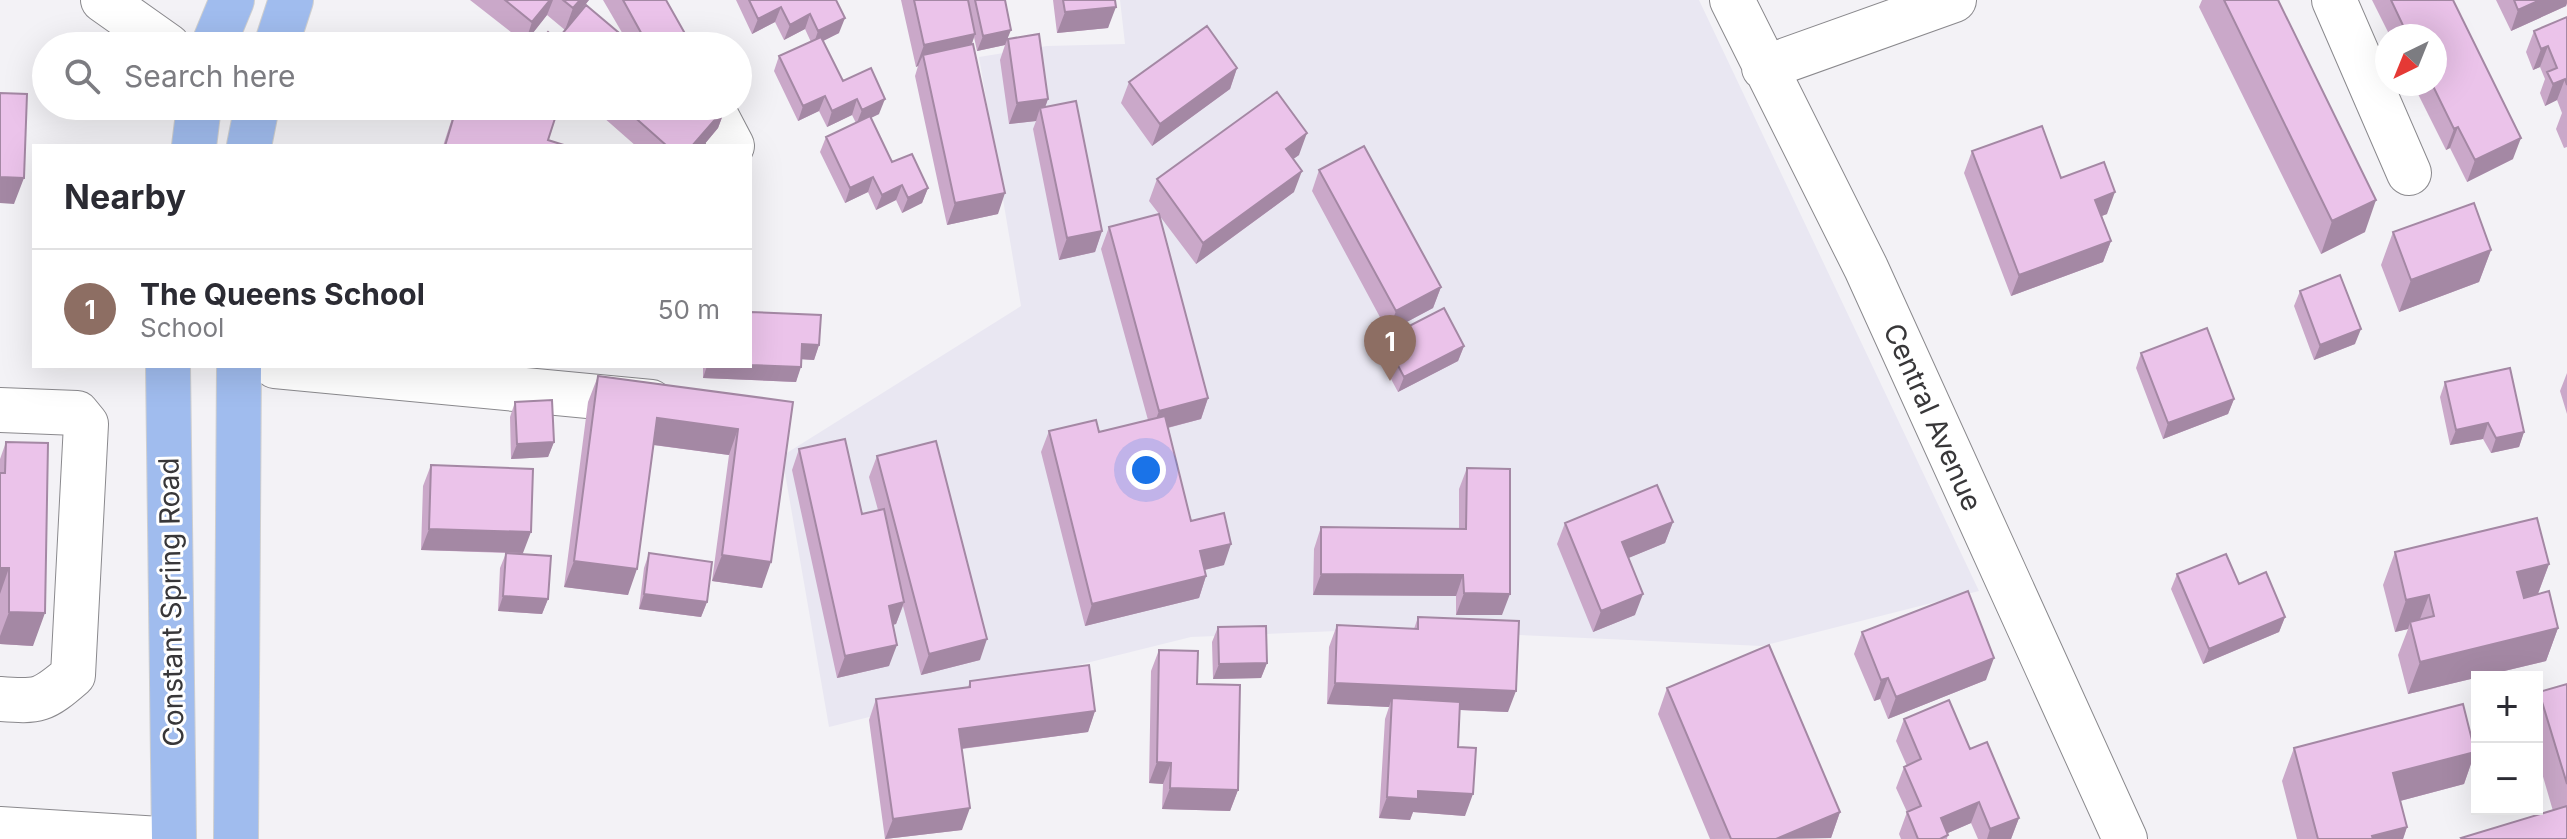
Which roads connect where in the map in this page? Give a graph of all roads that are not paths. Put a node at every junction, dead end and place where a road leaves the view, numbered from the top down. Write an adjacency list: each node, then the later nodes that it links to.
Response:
1 (103, 0): 7 (street)
2 (232, 0): 8 (main road)
3 (291, 0): 9 (main road)
4 (1732, 0): 10 (street, Central Avenue)
5 (1954, 0): 10 (street)
6 (2334, 0): 17 (street)
7 (148, 32)
8 (219, 32)
9 (281, 32)
10 (1764, 68): 28 (street, Central Avenue)
11 (197, 120): 14 (main road)
12 (254, 120): 15 (main road)
13 (718, 120): 16 (street)
14 (194, 144)
15 (249, 144)
16 (731, 144)
17 (2409, 173)
18 (168, 368): 26 (main road, Constant Spring Road)
19 (239, 368): 27 (main road)
20 (296, 368): 21 (street)
21 (662, 403)
22 (0, 410): 23 (street)
23 (0, 699)
24 (0, 829): 25 (street)
25 (160, 839)
26 (174, 839)
27 (236, 839)
28 (2125, 839)

